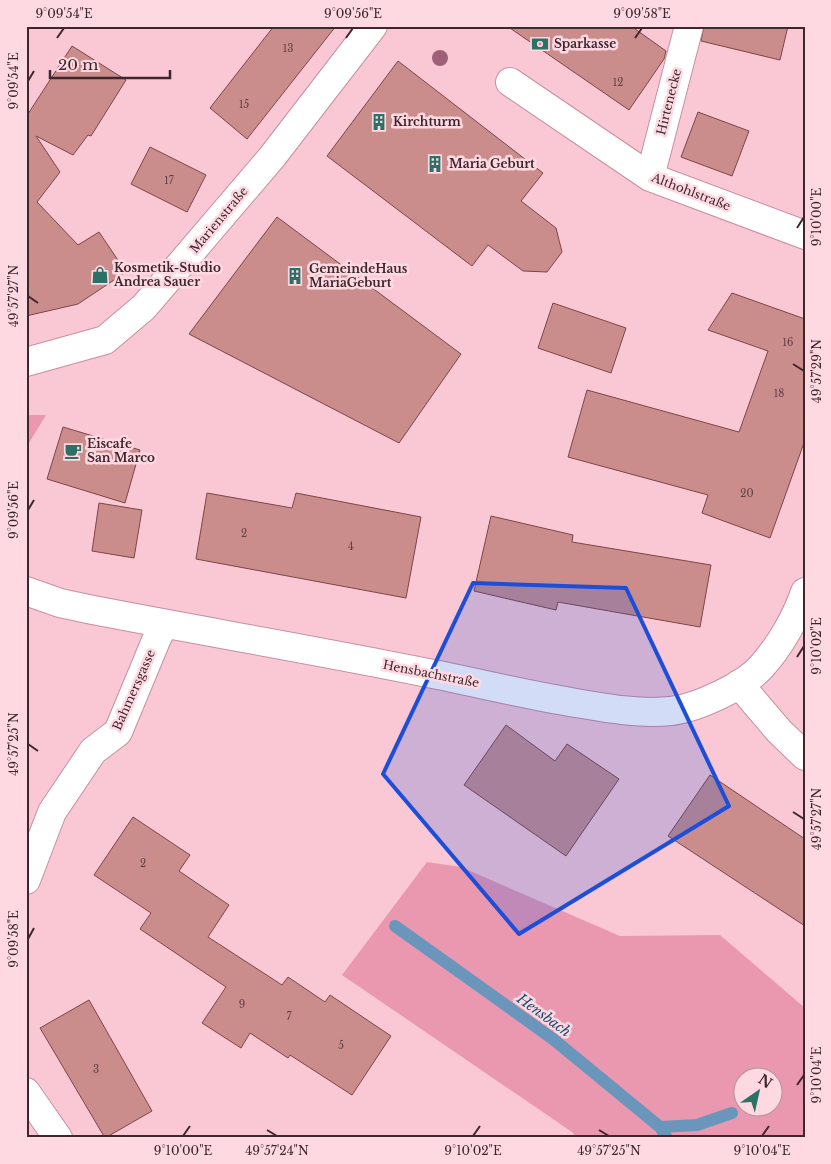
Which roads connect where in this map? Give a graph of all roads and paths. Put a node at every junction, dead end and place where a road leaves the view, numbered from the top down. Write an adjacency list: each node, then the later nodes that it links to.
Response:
1 (373, 26): 6 (street, Marienstraße)
2 (689, 26): 4 (street, Hirtenecke)
3 (510, 82): 4 (street, Althohlstraße)
4 (650, 177): 5 (street, Althohlstraße)
5 (805, 235)
6 (26, 362)
7 (26, 591): 9 (street, Hensbachstraße)
8 (805, 592): 10 (street, Hensbachstraße)
9 (164, 624): 10 (street, Hensbachstraße); 12 (street, Bahmersgasse)
10 (739, 684): 11 (street)
11 (805, 756)
12 (26, 880)
13 (26, 1092): 14 (street)
14 (58, 1138)

